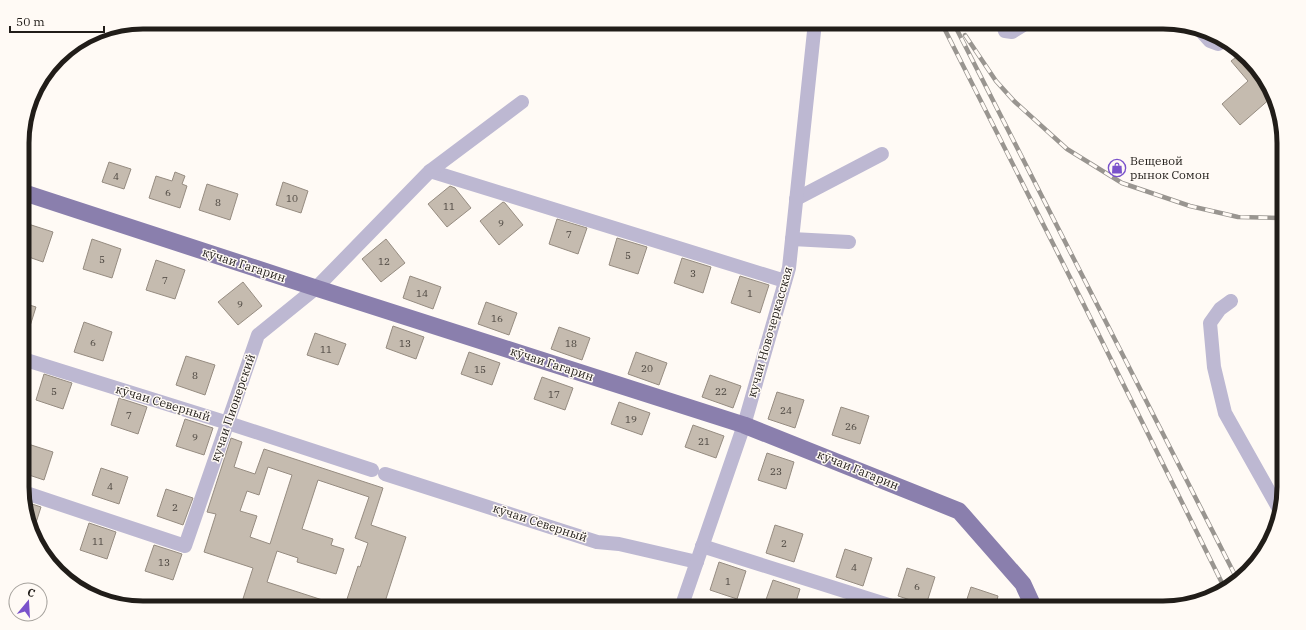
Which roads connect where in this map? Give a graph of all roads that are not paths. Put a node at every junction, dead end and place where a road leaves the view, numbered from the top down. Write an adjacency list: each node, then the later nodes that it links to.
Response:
1 (814, 29): 10 (street, кучаи Новочеркасская)
2 (1005, 29): 3 (street)
3 (1017, 29)
4 (1208, 39): 5 (street)
5 (1219, 44)
6 (522, 102): 8 (street, кучаи Пионерский)
7 (882, 154): 10 (street)
8 (430, 171): 13 (street); 14 (street, кучаи Пионерский)
9 (29, 194): 14 (main road, кӯчаи Гагарин)
10 (796, 199): 11 (street, кучаи Новочеркасская)
11 (792, 239): 12 (street); 13 (street, кучаи Новочеркасская)
12 (849, 242)
13 (785, 281): 18 (street, кучаи Новочеркасская)
14 (316, 288): 17 (street, кучаи Пионерский); 18 (main road, кӯчаи Гагарин)
15 (1231, 302): 20 (street)
16 (29, 361): 17 (street, кӯчаи Северный)
17 (228, 423): 19 (street, кучаи Пионерский); 22 (street, кӯчаи Северный)
18 (744, 425): 21 (street, кучаи Новочеркасская); 25 (main road, кӯчаи Гагарин)
19 (29, 494)
20 (1276, 503)
21 (702, 546): 22 (street, кучаи Новочеркасская); 24 (street)
22 (697, 562): 23 (street, кучаи Новочеркасская)
23 (683, 601)
24 (876, 601)
25 (1031, 601)

